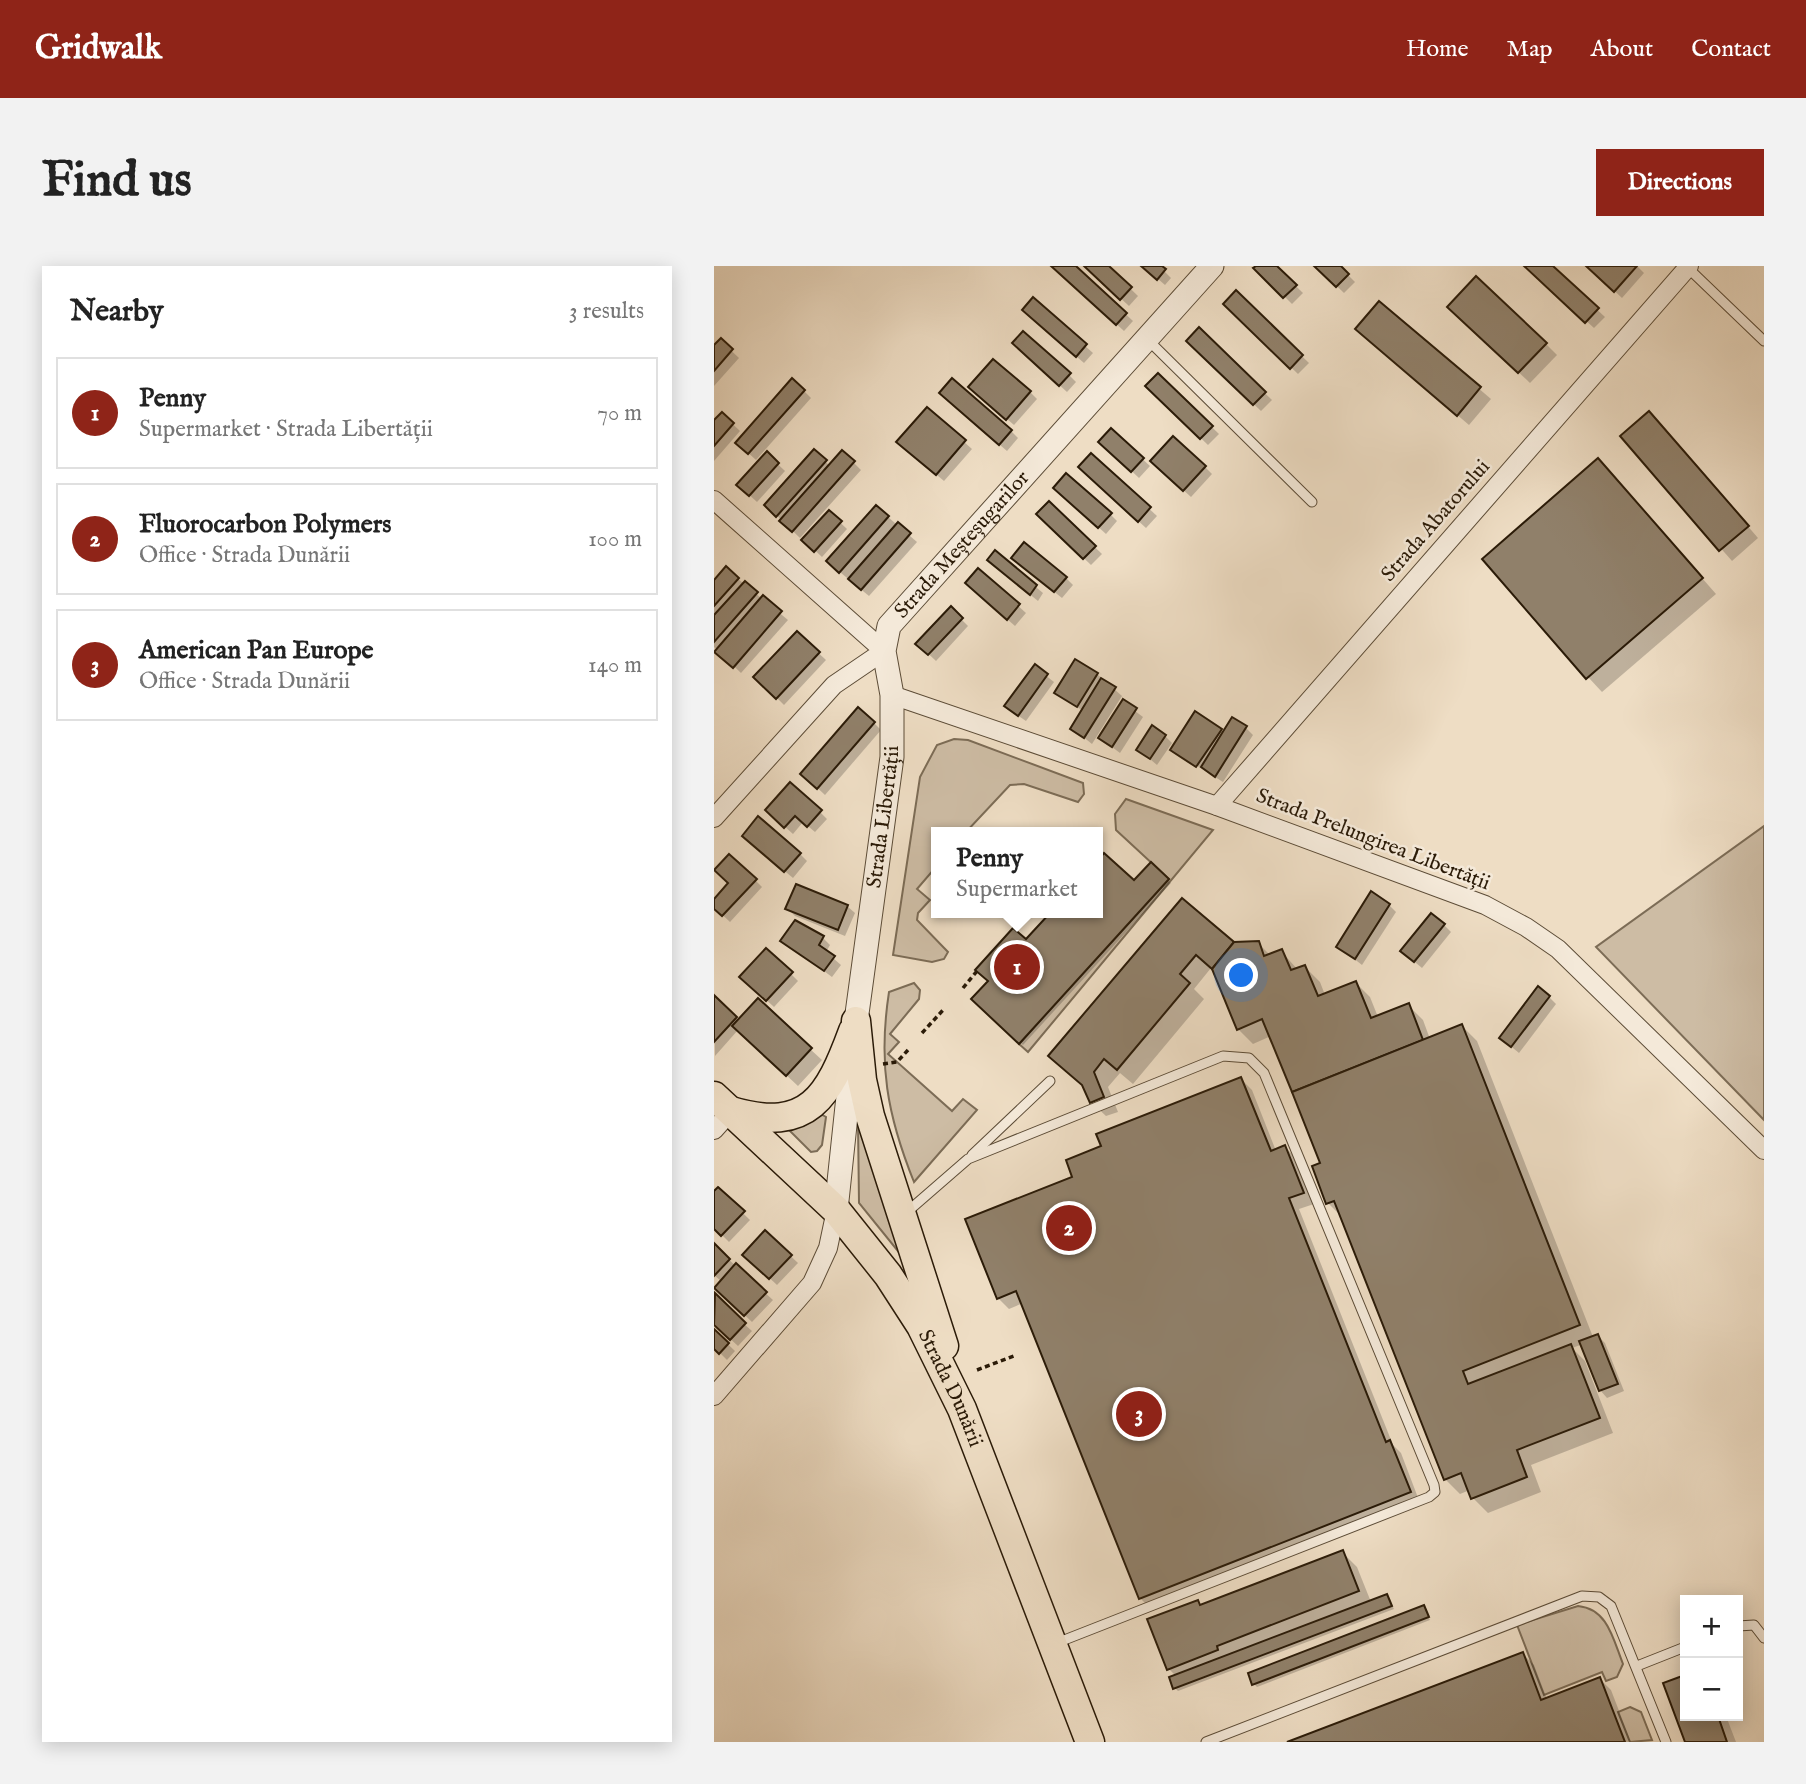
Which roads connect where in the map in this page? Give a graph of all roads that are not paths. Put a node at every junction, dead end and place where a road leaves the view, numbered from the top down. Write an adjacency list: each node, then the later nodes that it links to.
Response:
1 (1212, 266): 3 (street, Strada Meșteșugarilor)
2 (1688, 267): 4 (lane); 9 (street, Strada Abatorului)
3 (1148, 340): 6 (lane); 7 (street, Strada Meșteșugarilor)
4 (1764, 341)
5 (714, 500): 7 (street)
6 (1312, 502)
7 (884, 651): 8 (street, Strada Libertății); 10 (street)
8 (892, 695): 9 (street, Strada Prelungirea Libertății); 11 (street, Strada Libertății)
9 (1217, 806): 14 (street, Strada Prelungirea Libertății)
10 (714, 818)
11 (856, 1021): 13 (main road); 16 (street, Strada Libertății); 17 (main road)
12 (1050, 1081): 15 (lane)
13 (720, 1113): 16 (main road, Strada Dunării)
14 (1764, 1150)
15 (968, 1159): 17 (lane); 22 (lane)
16 (836, 1210): 18 (street); 19 (main road, Strada Dunării)
17 (904, 1215): 19 (main road)
18 (714, 1396)
19 (962, 1409): 22 (main road, Strada Dunării)
20 (1743, 1626): 21 (lane)
21 (1764, 1638)
22 (1053, 1644): 25 (main road, Strada Dunării)
23 (1680, 1649): 24 (lane)
24 (1637, 1666): 26 (lane); 27 (lane)
25 (1090, 1742)
26 (1206, 1742)
27 (1666, 1742)

